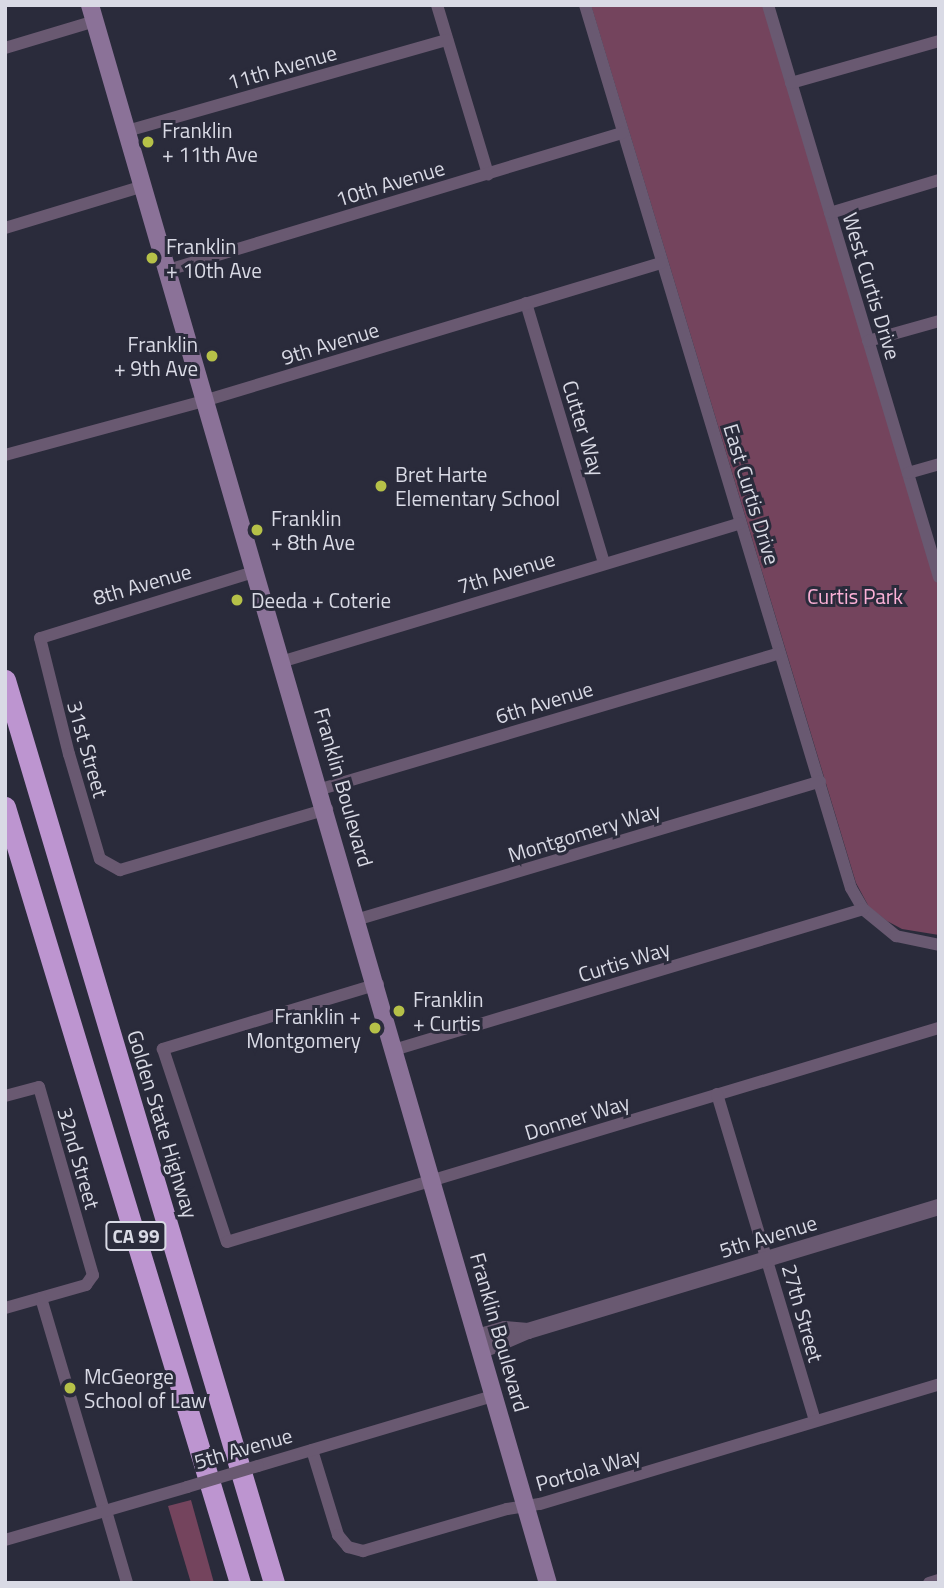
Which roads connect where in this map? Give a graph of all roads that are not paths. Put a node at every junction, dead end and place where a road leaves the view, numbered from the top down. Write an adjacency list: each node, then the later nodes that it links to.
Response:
1 (437, 5): 5 (street)
2 (585, 5): 10 (street, East Curtis Drive)
3 (768, 5): 8 (street, West Curtis Drive)
4 (93, 13): 7 (street); 9 (main road, Franklin Boulevard)
5 (447, 40): 9 (street, 11th Avenue); 11 (street)
6 (939, 41): 8 (street)
7 (5, 48)
8 (791, 83): 14 (street, West Curtis Drive)
9 (127, 131): 13 (main road, Franklin Boulevard)
10 (623, 133): 11 (street, 10th Avenue); 16 (street, East Curtis Drive)
11 (488, 174): 17 (street, 10th Avenue)
12 (939, 180): 14 (street)
13 (143, 186): 15 (street); 17 (main road, Franklin Boulevard)
14 (830, 213): 20 (street, West Curtis Drive)
15 (5, 228)
16 (662, 262): 18 (street, 9th Avenue); 25 (street, East Curtis Drive)
17 (168, 270): 21 (main road, Franklin Boulevard)
18 (526, 303): 21 (street, 9th Avenue); 26 (street, Cutter Way)
19 (939, 321): 20 (street)
20 (868, 341): 24 (street, West Curtis Drive)
21 (207, 400): 22 (street, 9th Avenue); 27 (main road, Franklin Boulevard)
22 (6, 455)
23 (939, 464): 24 (street)
24 (908, 473): 28 (street, West Curtis Drive)
25 (740, 523): 26 (street, 7th Avenue); 30 (street, East Curtis Drive)
26 (604, 563): 31 (street, 7th Avenue)
27 (257, 571): 29 (street, 8th Avenue); 31 (main road, Franklin Boulevard)
28 (939, 577)
29 (40, 638): 36 (street, 31st Street)
30 (779, 653): 33 (street, East Curtis Drive); 34 (street, 6th Avenue)
31 (284, 661): 34 (main road, Franklin Boulevard)
32 (5, 680): 57 (highway, Golden State Highway / CA 99)
33 (820, 782): 37 (street, East Curtis Drive); 38 (street, Montgomery Way)
34 (321, 789): 36 (main road, Franklin Boulevard)
35 (5, 807): 61 (highway, CA 99)
36 (327, 809): 38 (main road, Franklin Boulevard)
37 (863, 909): 39 (street, East Curtis Drive); 42 (street, Curtis Way)
38 (359, 919): 40 (main road, Franklin Boulevard)
39 (939, 945)
40 (378, 984): 42 (main road, Franklin Boulevard); 45 (street, Donner Way)
41 (939, 1028): 43 (street, Donner Way)
42 (397, 1049): 45 (main road, Franklin Boulevard)
43 (717, 1094): 45 (street, Donner Way); 47 (street, 27th Street)
44 (5, 1096): 48 (street, 32nd Street)
45 (433, 1180): 50 (main road, Franklin Boulevard)
46 (939, 1207): 47 (street, 5th Avenue)
47 (768, 1258): 50 (street, 5th Avenue); 53 (street, 27th Street)
48 (41, 1298): 49 (street); 56 (street)
49 (5, 1308)
50 (479, 1344): 52 (main road, Franklin Boulevard)
51 (939, 1384): 53 (street, Portola Way)
52 (493, 1396): 54 (street, 5th Avenue); 55 (main road, Franklin Boulevard)
53 (815, 1422): 55 (street, Portola Way)
54 (312, 1450): 55 (street, Portola Way); 56 (street, 5th Avenue, bridge)
55 (526, 1506): 64 (main road, Franklin Boulevard)
56 (105, 1511): 58 (street, 5th Avenue); 60 (street)
57 (255, 1517): 62 (highway, Golden State Highway / CA 99); 63 (highway)
58 (5, 1540)
59 (939, 1580): 65 (street)
60 (127, 1583)
61 (240, 1583)
62 (274, 1583)
63 (280, 1583)
64 (548, 1583)
65 (929, 1583)

